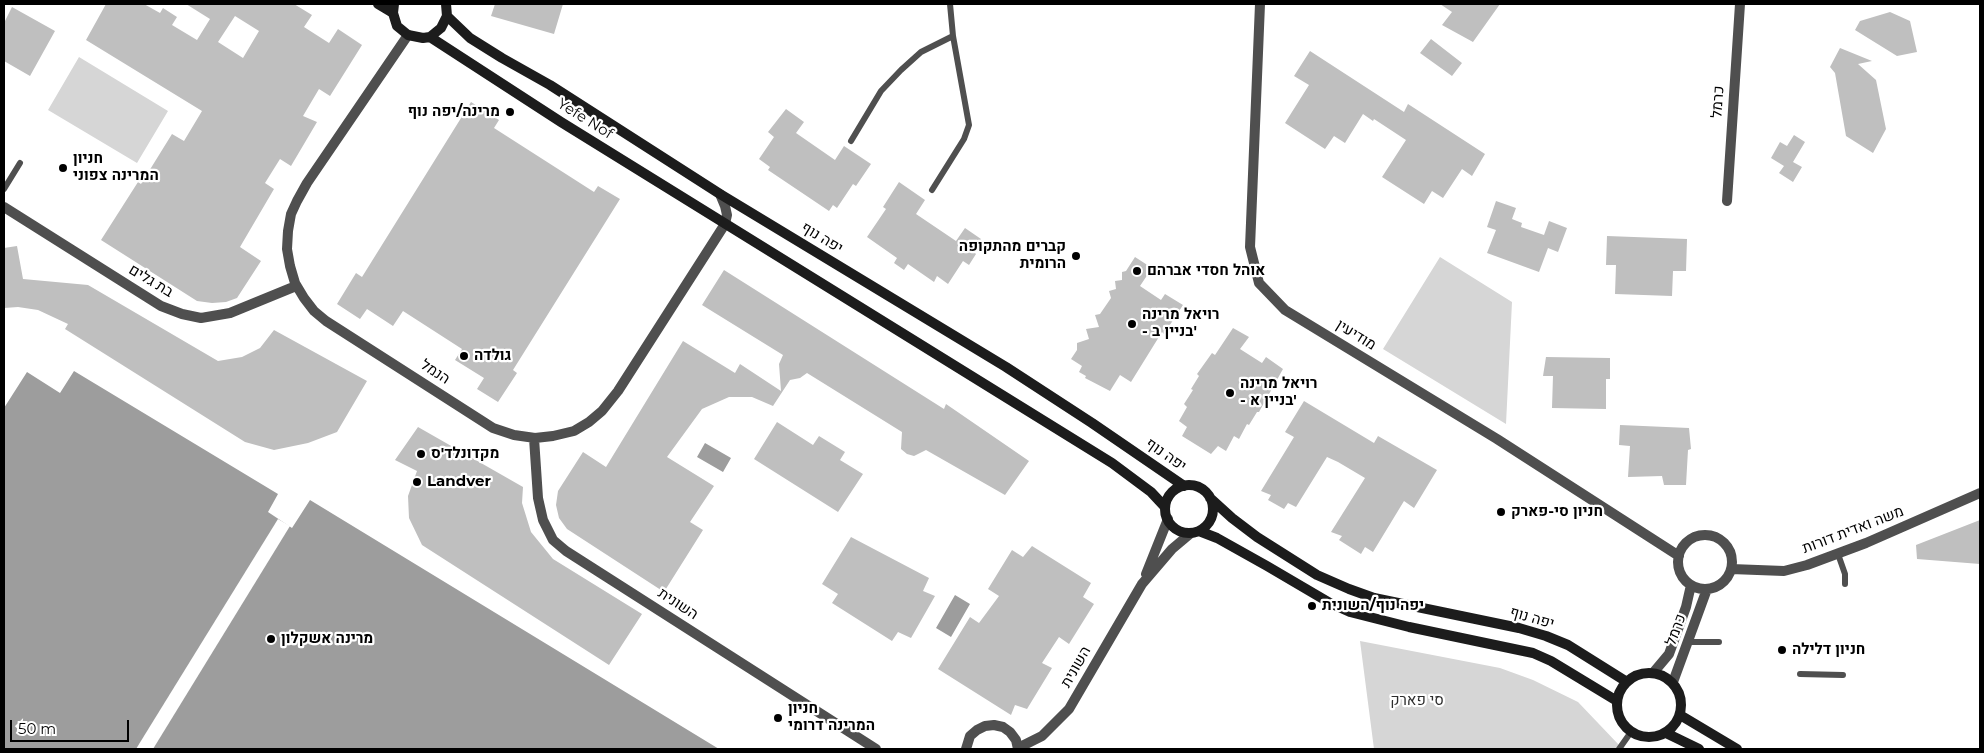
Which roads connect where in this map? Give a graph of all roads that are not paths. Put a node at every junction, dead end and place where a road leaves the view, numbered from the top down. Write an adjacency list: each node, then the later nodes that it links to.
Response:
1 (378, 4): 6 (main road)
2 (446, 4): 7 (main road)
3 (950, 4): 10 (lane)
4 (1260, 4): 28 (street, מודיעין)
5 (1740, 4): 16 (street, כרמל)
6 (393, 9): 8 (main road)
7 (447, 16): 9 (main road); 15 (main road, יפה נוף)
8 (408, 36): 9 (main road); 19 (street, הנמל)
9 (430, 36): 18 (main road, Yefe Nof)
10 (953, 36): 11 (lane); 14 (lane)
11 (850, 141)
12 (20, 163): 13 (lane)
13 (4, 188)
14 (932, 190)
15 (720, 194): 18 (street); 21 (main road, יפה נוף)
16 (1727, 201)
17 (4, 207): 19 (street, בת גלים)
18 (725, 224): 20 (street, הנמל); 24 (main road)
19 (296, 286): 20 (street, הנמל)
20 (534, 438): 45 (street, השונית)
21 (1184, 486): 23 (main road); 24 (main road)
22 (1980, 493): 27 (street, משה ואדית דורות)
23 (1210, 498): 26 (main road); 39 (main road, יפה נוף)
24 (1165, 508): 25 (main road)
25 (1168, 519): 26 (main road); 30 (street, השונית)
26 (1195, 532): 30 (street, השונית); 41 (main road)
27 (1838, 554): 29 (street, משה ואדית דורות); 31 (lane)
28 (1679, 556): 29 (street); 32 (street)
29 (1731, 569): 33 (street)
30 (1142, 584): 47 (street, השונית)
31 (1845, 584)
32 (1691, 585): 33 (street); 36 (street, כרמל)
33 (1707, 589): 34 (street, כרמל)
34 (1687, 642): 35 (lane); 40 (street, כרמל)
35 (1719, 642)
36 (1653, 673): 39 (main road); 40 (main road)
37 (1800, 674): 38 (lane)
38 (1843, 675)
39 (1627, 682): 41 (main road)
40 (1673, 682): 42 (main road)
41 (1617, 701): 43 (main road)
42 (1680, 715): 44 (main road); 50 (main road)
43 (1631, 732): 44 (main road); 48 (lane)
44 (1666, 733): 49 (main road)
45 (876, 749)
46 (966, 749): 47 (street, השונית)
47 (1018, 749)
48 (1619, 749)
49 (1699, 749)
50 (1737, 749)

